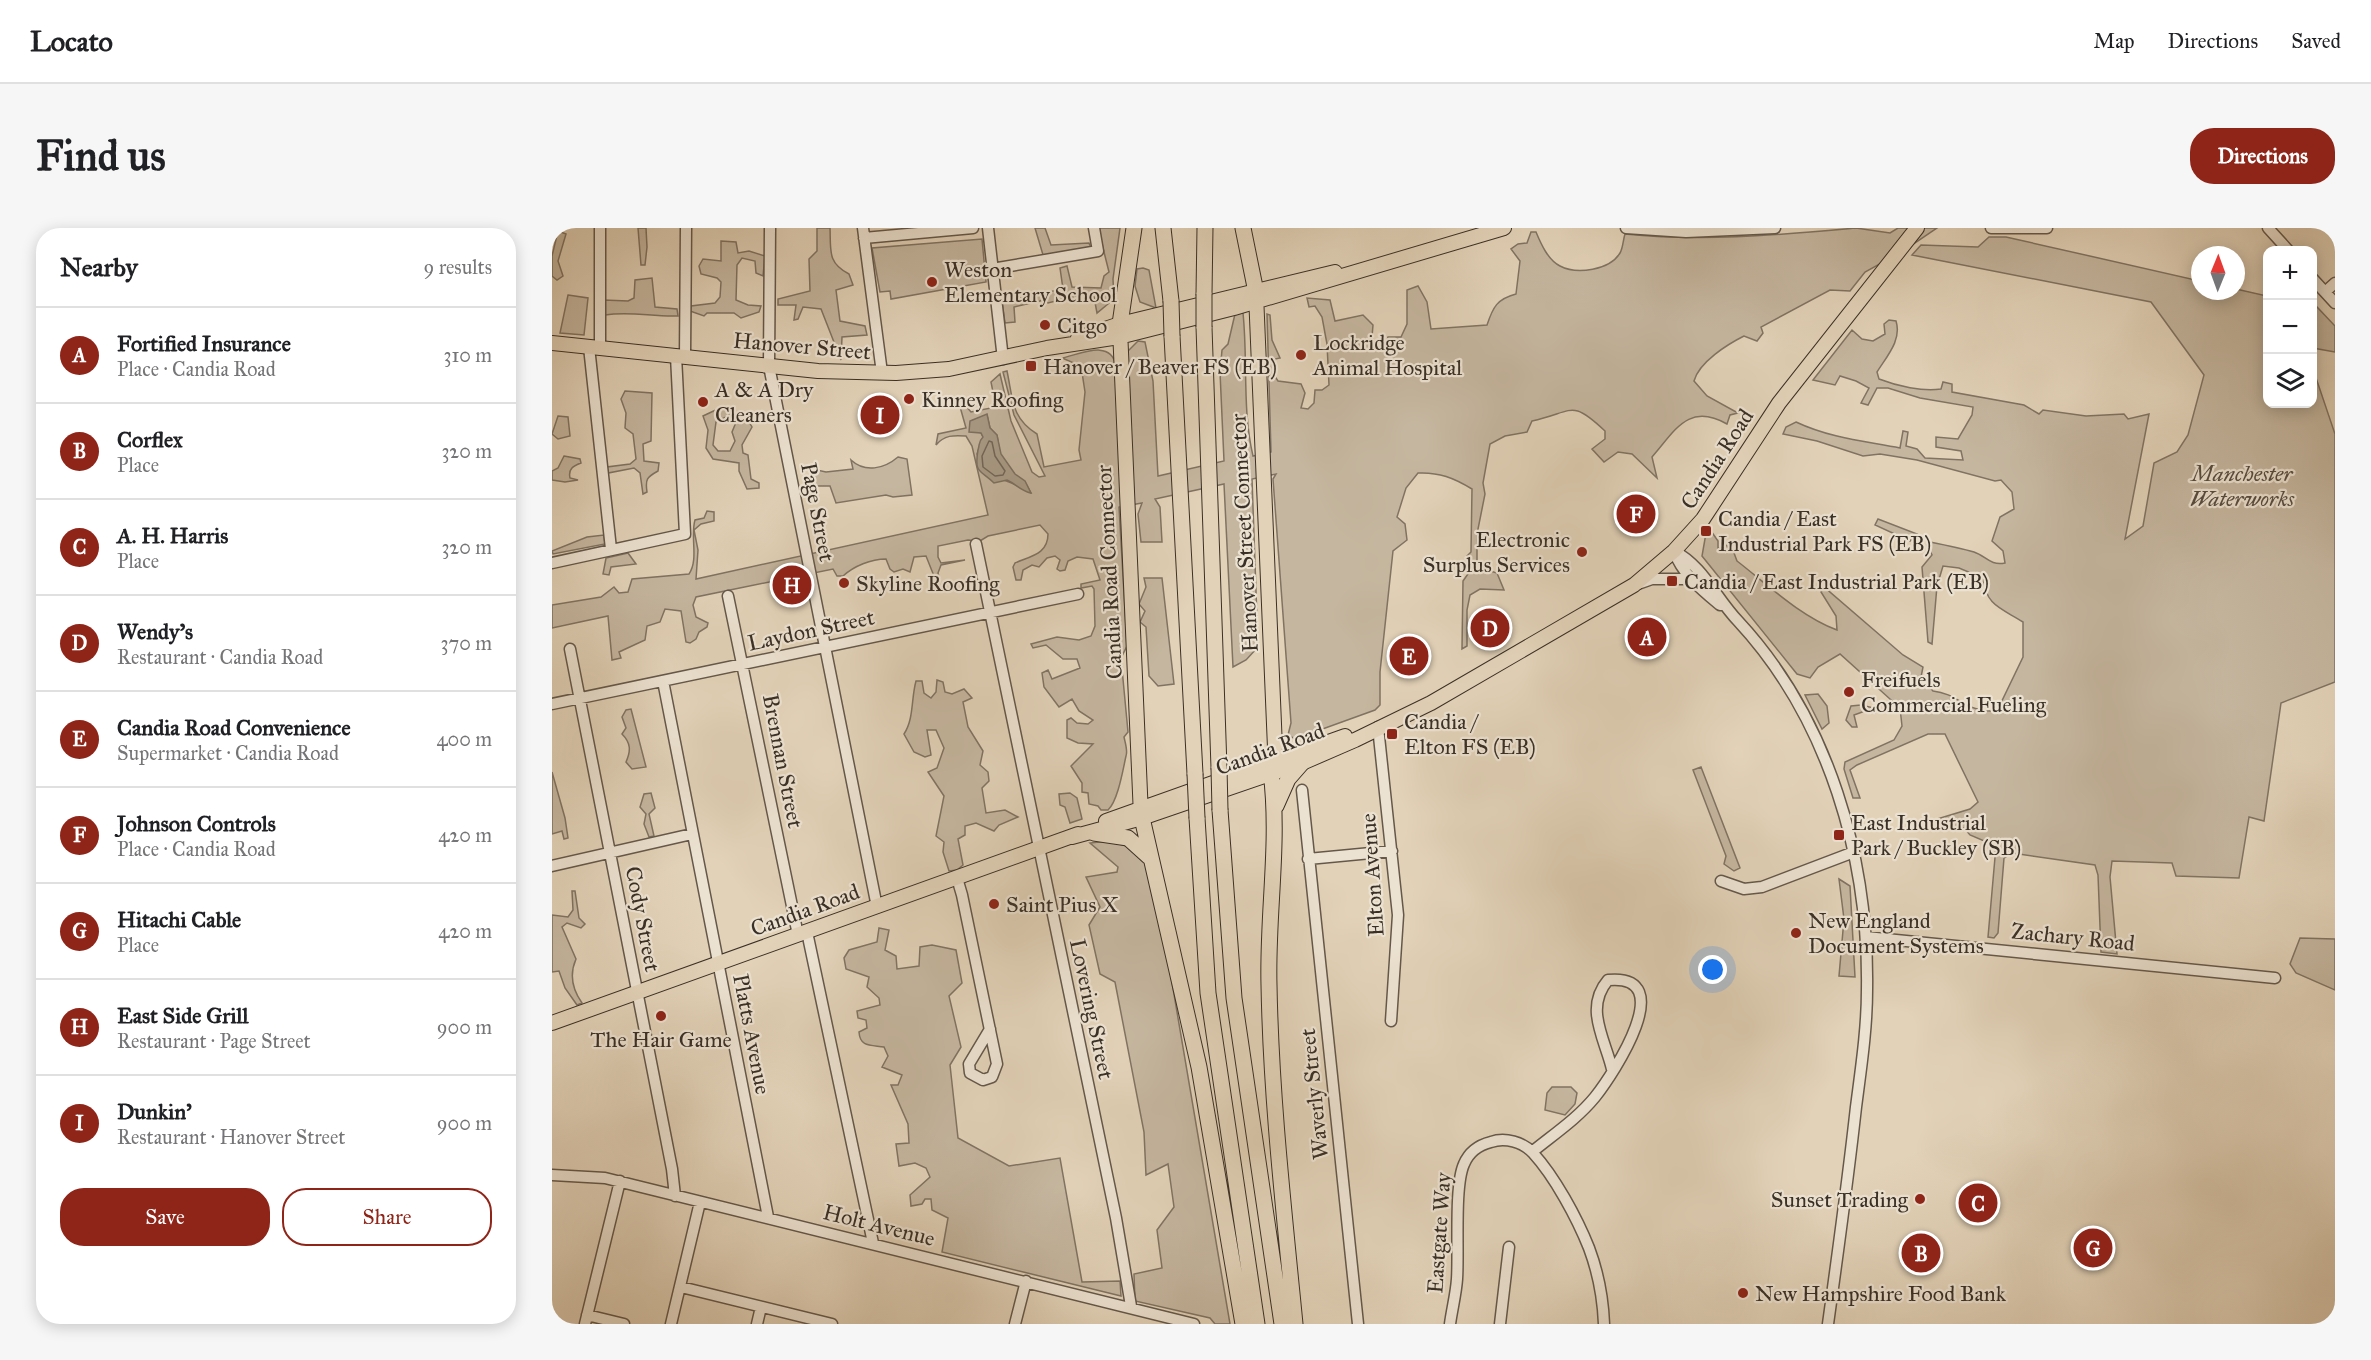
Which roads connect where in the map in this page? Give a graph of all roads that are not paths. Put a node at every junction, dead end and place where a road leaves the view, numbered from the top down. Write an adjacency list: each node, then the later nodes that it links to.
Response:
1 (600, 228): 31 (street)
2 (686, 228): 32 (street)
3 (770, 228): 34 (street, Page Street)
4 (973, 228): 19 (street)
5 (988, 228): 22 (street)
6 (1094, 228): 22 (street)
7 (1134, 228): 29 (highway)
8 (1163, 228): 27 (highway)
9 (1172, 228): 27 (highway)
10 (1206, 228): 101 (highway, bridge)
11 (1243, 228): 26 (highway)
12 (1504, 228): 20 (main road, Hanover Street)
13 (1626, 228): 14 (street)
14 (1775, 228)
15 (1917, 228): 38 (main road, Candia Road)
16 (1991, 228): 17 (street)
17 (2047, 228)
18 (2268, 228): 21 (street)
19 (864, 233): 35 (street)
20 (1467, 233): 26 (main road, Hanover Street)
21 (2284, 246)
22 (992, 269): 33 (street)
23 (2317, 281): 25 (street)
24 (2335, 282): 25 (street)
25 (2330, 291): 28 (street)
26 (1256, 297): 29 (main road, Hanover Street); 54 (main road, Hanover Street Connector)
27 (1171, 301): 100 (highway, bridge)
28 (2335, 303)
29 (1120, 330): 33 (main road, Hanover Street); 57 (main road, Candia Road Connector)
30 (552, 343): 31 (main road, Hanover Street)
31 (594, 348): 32 (main road, Hanover Street); 37 (street)
32 (680, 356): 34 (main road, Hanover Street); 37 (street)
33 (1003, 359): 35 (main road, Hanover Street)
34 (769, 366): 35 (main road, Hanover Street); 46 (street, Page Street)
35 (882, 373)
36 (976, 543): 44 (street, Lovering Street)
37 (611, 549): 39 (street)
38 (1674, 551): 40 (street); 41 (main road, Candia Road); 45 (street)
39 (552, 563)
40 (1691, 579): 41 (street); 45 (street)
41 (1634, 585): 52 (main road, Candia Road)
42 (1078, 594): 44 (street, Laydon Street)
43 (729, 596): 48 (street, Brennan Street)
44 (990, 612): 46 (street, Laydon Street); 61 (street, Lovering Street)
45 (1732, 615): 63 (street)
46 (825, 647): 48 (street, Laydon Street); 70 (street, Page Street)
47 (570, 649): 50 (street, Cody Street)
48 (744, 664): 49 (street, Laydon Street); 71 (street, Brennan Street)
49 (663, 681): 50 (street, Laydon Street); 59 (street, Platts Avenue)
50 (580, 699): 51 (street, Laydon Street); 64 (street, Cody Street)
51 (552, 704)
52 (1378, 727): 53 (main road, Candia Road); 54 (main road, Candia Road); 62 (street, Elton Avenue)
53 (1302, 762): 54 (main road, Candia Road); 56 (highway)
54 (1272, 766): 56 (highway); 57 (main road, Candia Road)
55 (1302, 790): 66 (street, Waverly Street)
56 (1274, 812): 102 (highway)
57 (1141, 813): 58 (main road, Candia Road); 60 (main road, Candia Road); 65 (highway)
58 (1094, 833): 60 (main road, Candia Road); 65 (highway)
59 (692, 834): 64 (street); 73 (street, Platts Avenue)
60 (1072, 837): 61 (main road, Candia Road)
61 (1040, 849): 68 (main road, Candia Road); 91 (street, Lovering Street)
62 (1392, 851): 66 (street); 76 (street, Elton Avenue)
63 (1854, 852): 69 (street); 72 (street)
64 (610, 853): 67 (street); 75 (street, Cody Street)
65 (1150, 858): 99 (highway)
66 (1308, 859): 103 (street, Waverly Street)
67 (552, 866)
68 (957, 878): 70 (main road, Candia Road); 78 (street)
69 (1721, 881)
70 (877, 907): 71 (main road, Candia Road)
71 (803, 933): 73 (main road, Candia Road); 86 (street, Brennan Street)
72 (1866, 937): 74 (street, Zachary Road); 107 (street)
73 (718, 963): 75 (main road, Candia Road); 85 (street, Platts Avenue)
74 (2275, 978)
75 (637, 992): 77 (main road, Candia Road); 83 (street, Cody Street)
76 (1391, 1021)
77 (552, 1023)
78 (990, 1029)
79 (1612, 1069): 79 (street); 80 (street)
80 (1532, 1152): 104 (street, Eastgate Way); 106 (street)
81 (552, 1175): 82 (street, Holt Avenue)
82 (620, 1181): 83 (street, Holt Avenue); 92 (street)
83 (675, 1196): 84 (street, Holt Avenue)
84 (700, 1202): 85 (street, Holt Avenue); 89 (street)
85 (768, 1217): 86 (street, Holt Avenue)
86 (873, 1243): 88 (street, Holt Avenue)
87 (1509, 1247): 105 (street)
88 (1026, 1281): 91 (street, Holt Avenue); 97 (street)
89 (681, 1287): 90 (street); 94 (street)
90 (761, 1306): 95 (street); 96 (street)
91 (1131, 1306): 98 (street, Holt Avenue)
92 (586, 1320): 93 (street)
93 (624, 1324)
94 (671, 1324)
95 (757, 1324)
96 (832, 1324)
97 (1015, 1324)
98 (1194, 1324)
99 (1243, 1324)
100 (1257, 1324)
101 (1282, 1324)
102 (1295, 1324)
103 (1358, 1324)
104 (1450, 1324)
105 (1500, 1324)
106 (1604, 1324)
107 (1828, 1324)

